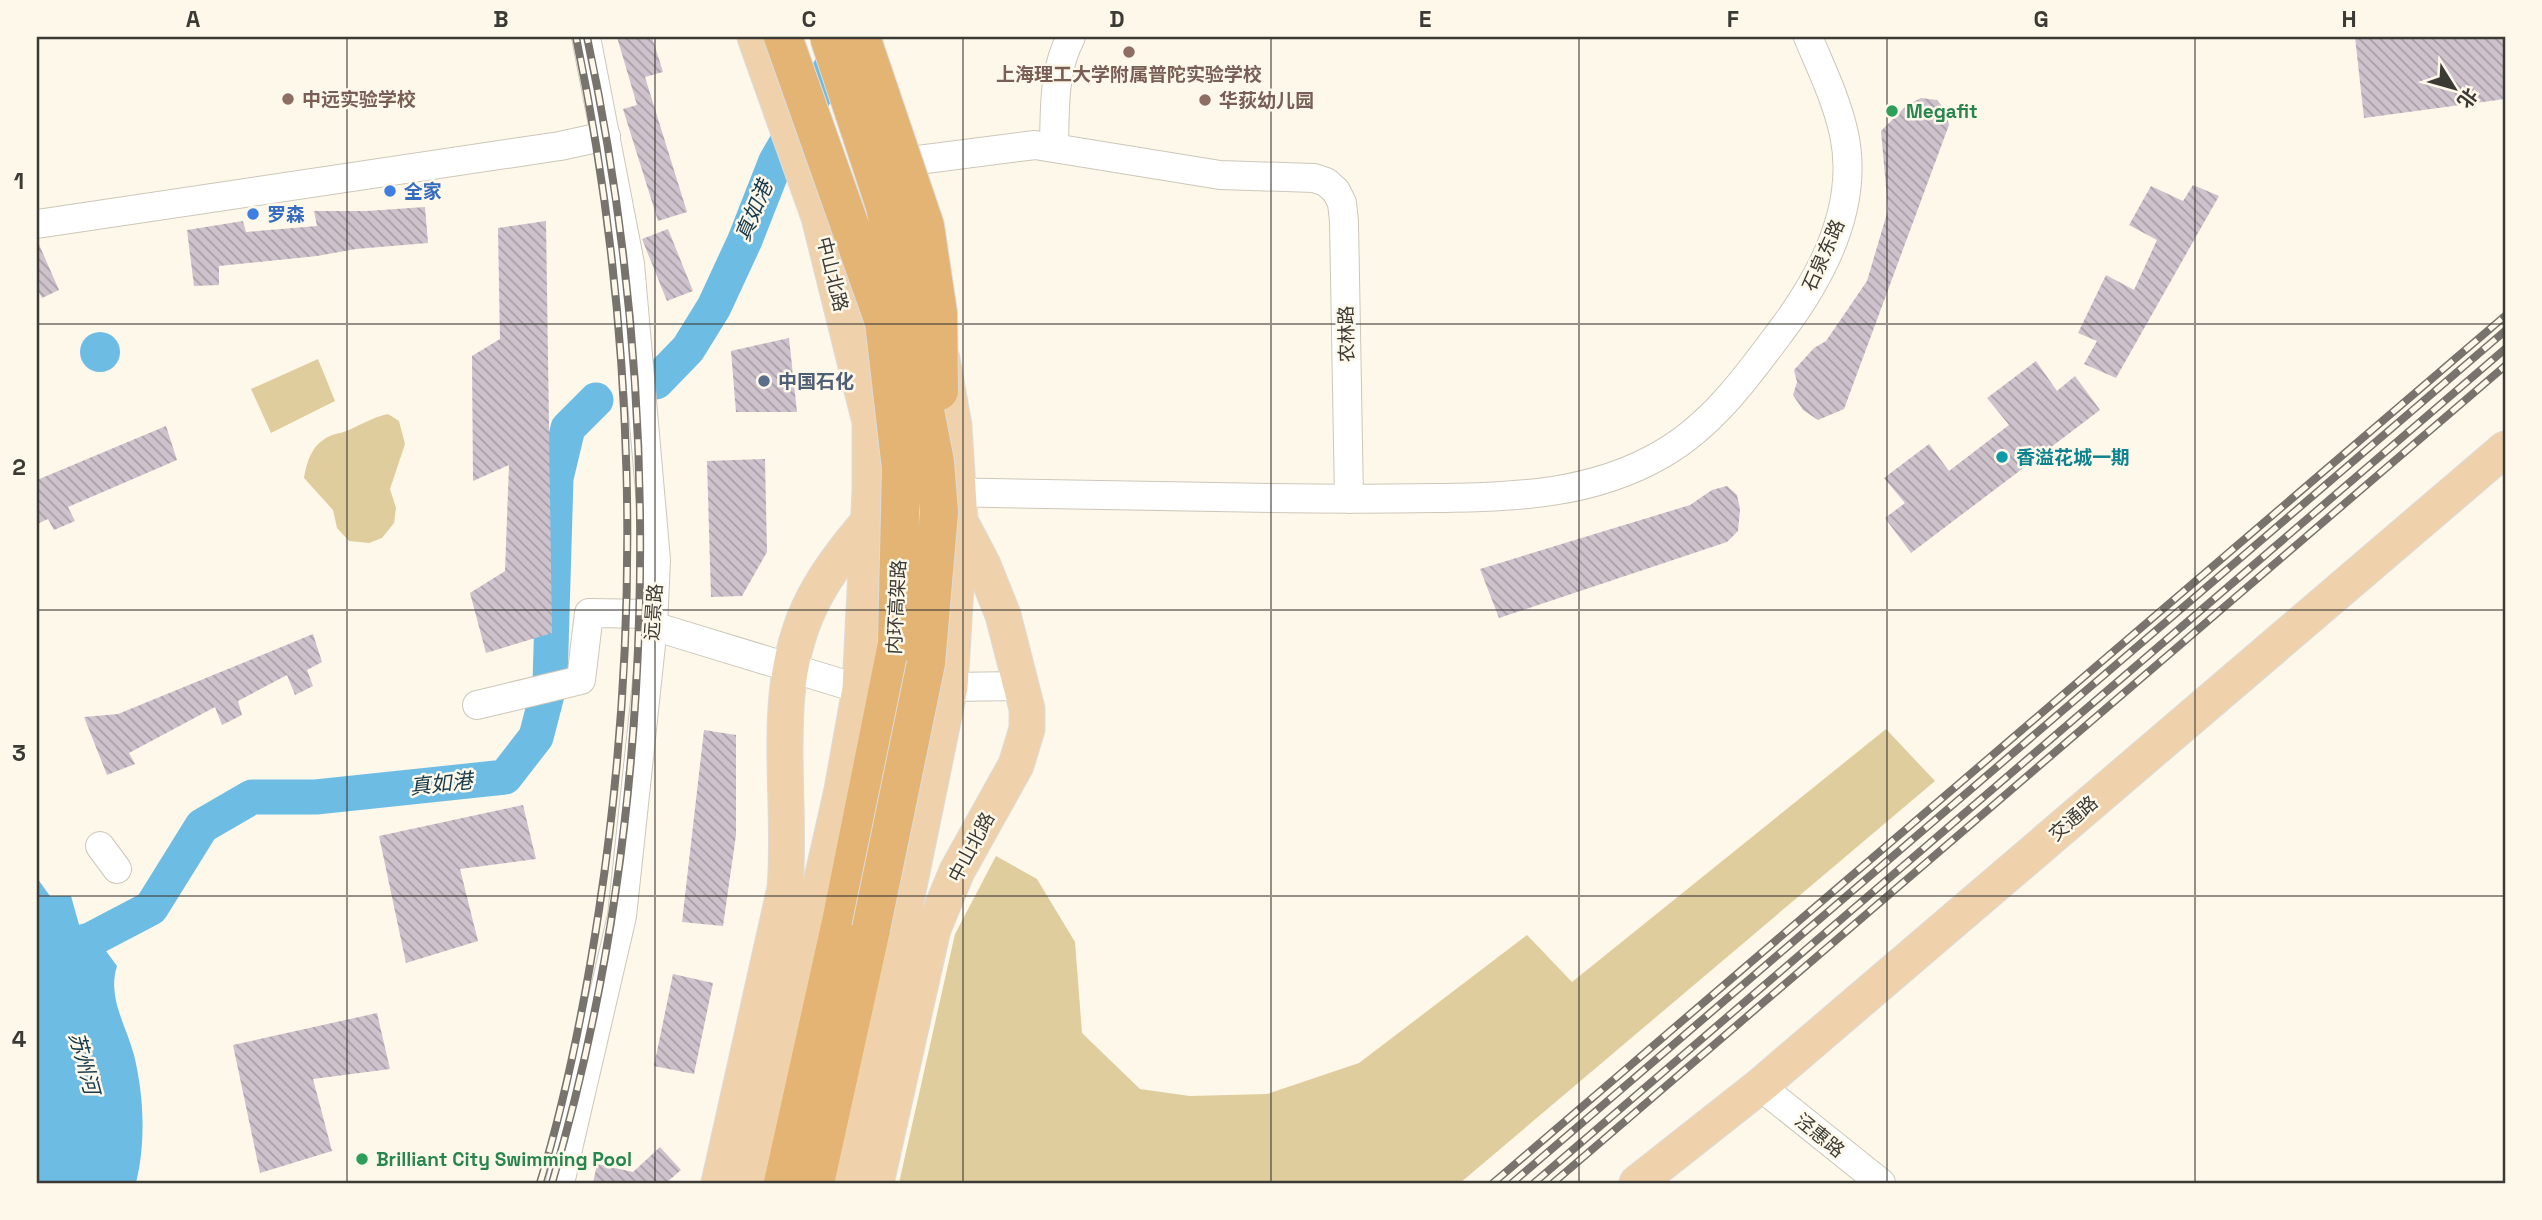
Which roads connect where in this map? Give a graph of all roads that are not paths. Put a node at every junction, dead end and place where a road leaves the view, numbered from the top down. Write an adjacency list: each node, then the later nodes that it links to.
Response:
1 (586, 37): 9 (street, 远景路)
2 (755, 37): 15 (main road, 中山北路)
3 (783, 37): 29 (highway, 内环高架路, bridge)
4 (829, 37): 16 (highway, 内环高架路, bridge)
5 (849, 37): 11 (main road, 中山北路)
6 (861, 37): 16 (highway, bridge)
7 (1071, 37): 10 (street)
8 (1808, 37): 14 (street, 石泉东路)
9 (606, 136): 12 (street); 17 (street, 远景路)
10 (1054, 146): 11 (street, 农林路); 14 (street, 农林路)
11 (882, 148): 16 (main road, 中山北路)
12 (37, 224)
13 (2505, 449): 25 (main road, 交通路)
14 (1349, 499): 16 (street)
15 (870, 506): 16 (street); 18 (main road); 21 (main road, 中山北路)
16 (953, 508): 19 (main road, 中山北路); 20 (main road, 中山北路); 30 (highway, 内环高架路, bridge)
17 (653, 620): 18 (street); 22 (street); 26 (street, 远景路)
18 (791, 668): 21 (street); 27 (main road)
19 (1022, 686): 20 (street); 32 (main road, 中山北路)
20 (950, 687): 31 (main road, 中山北路)
21 (860, 689): 28 (main road, 中山北路)
22 (477, 705)
23 (100, 846): 24 (street)
24 (117, 869)
25 (1760, 1086): 33 (main road, 交通路); 34 (street, 泾惠路)
26 (560, 1183)
27 (719, 1183)
28 (753, 1183)
29 (783, 1183)
30 (815, 1183)
31 (848, 1183)
32 (876, 1183)
33 (1637, 1183)
34 (1881, 1183)

